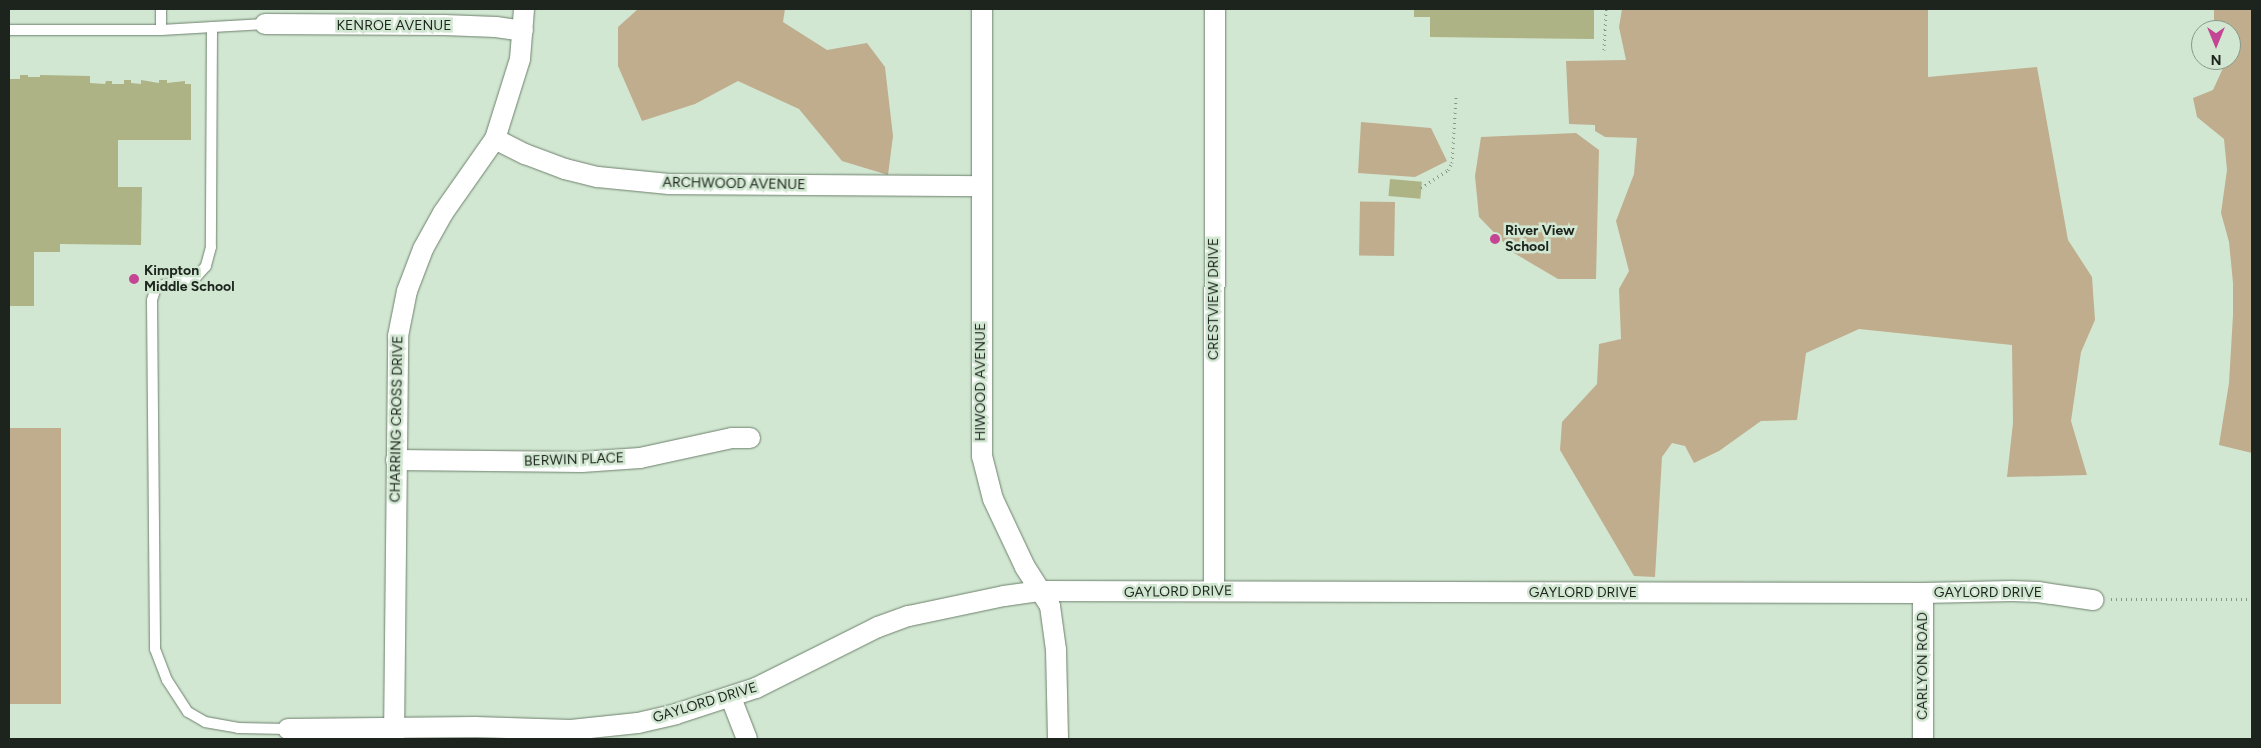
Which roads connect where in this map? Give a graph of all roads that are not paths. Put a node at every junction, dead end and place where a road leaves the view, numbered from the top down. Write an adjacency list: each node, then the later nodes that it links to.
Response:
1 (161, 9): 8 (lane)
2 (524, 9): 9 (street, CHARRING CROSS DRIVE)
3 (982, 9): 11 (street, HIWOOD AVENUE)
4 (1215, 9): 14 (street, CRESTVIEW DRIVE)
5 (265, 24): 6 (lane); 9 (street, KENROE AVENUE)
6 (212, 27): 8 (lane); 19 (lane)
7 (9, 30): 8 (lane)
8 (161, 30)
9 (522, 31): 10 (street, CHARRING CROSS DRIVE)
10 (495, 139): 11 (street, ARCHWOOD AVENUE); 13 (street, CHARRING CROSS DRIVE)
11 (981, 186): 15 (street, HIWOOD AVENUE)
12 (750, 438): 13 (street, BERWIN PLACE)
13 (396, 460): 20 (street, CHARRING CROSS DRIVE)
14 (1214, 590): 15 (street, GAYLORD DRIVE); 16 (street, GAYLORD DRIVE)
15 (1041, 591): 18 (street, GAYLORD DRIVE); 22 (street, HIWOOD AVENUE)
16 (1923, 593): 17 (street, GAYLORD DRIVE); 23 (street, CARLYON ROAD)
17 (2093, 600)
18 (731, 698): 20 (street, GAYLORD DRIVE); 21 (street)
19 (288, 728): 20 (street, GAYLORD DRIVE)
20 (394, 734)
21 (747, 739)
22 (1058, 739)
23 (1923, 739)

